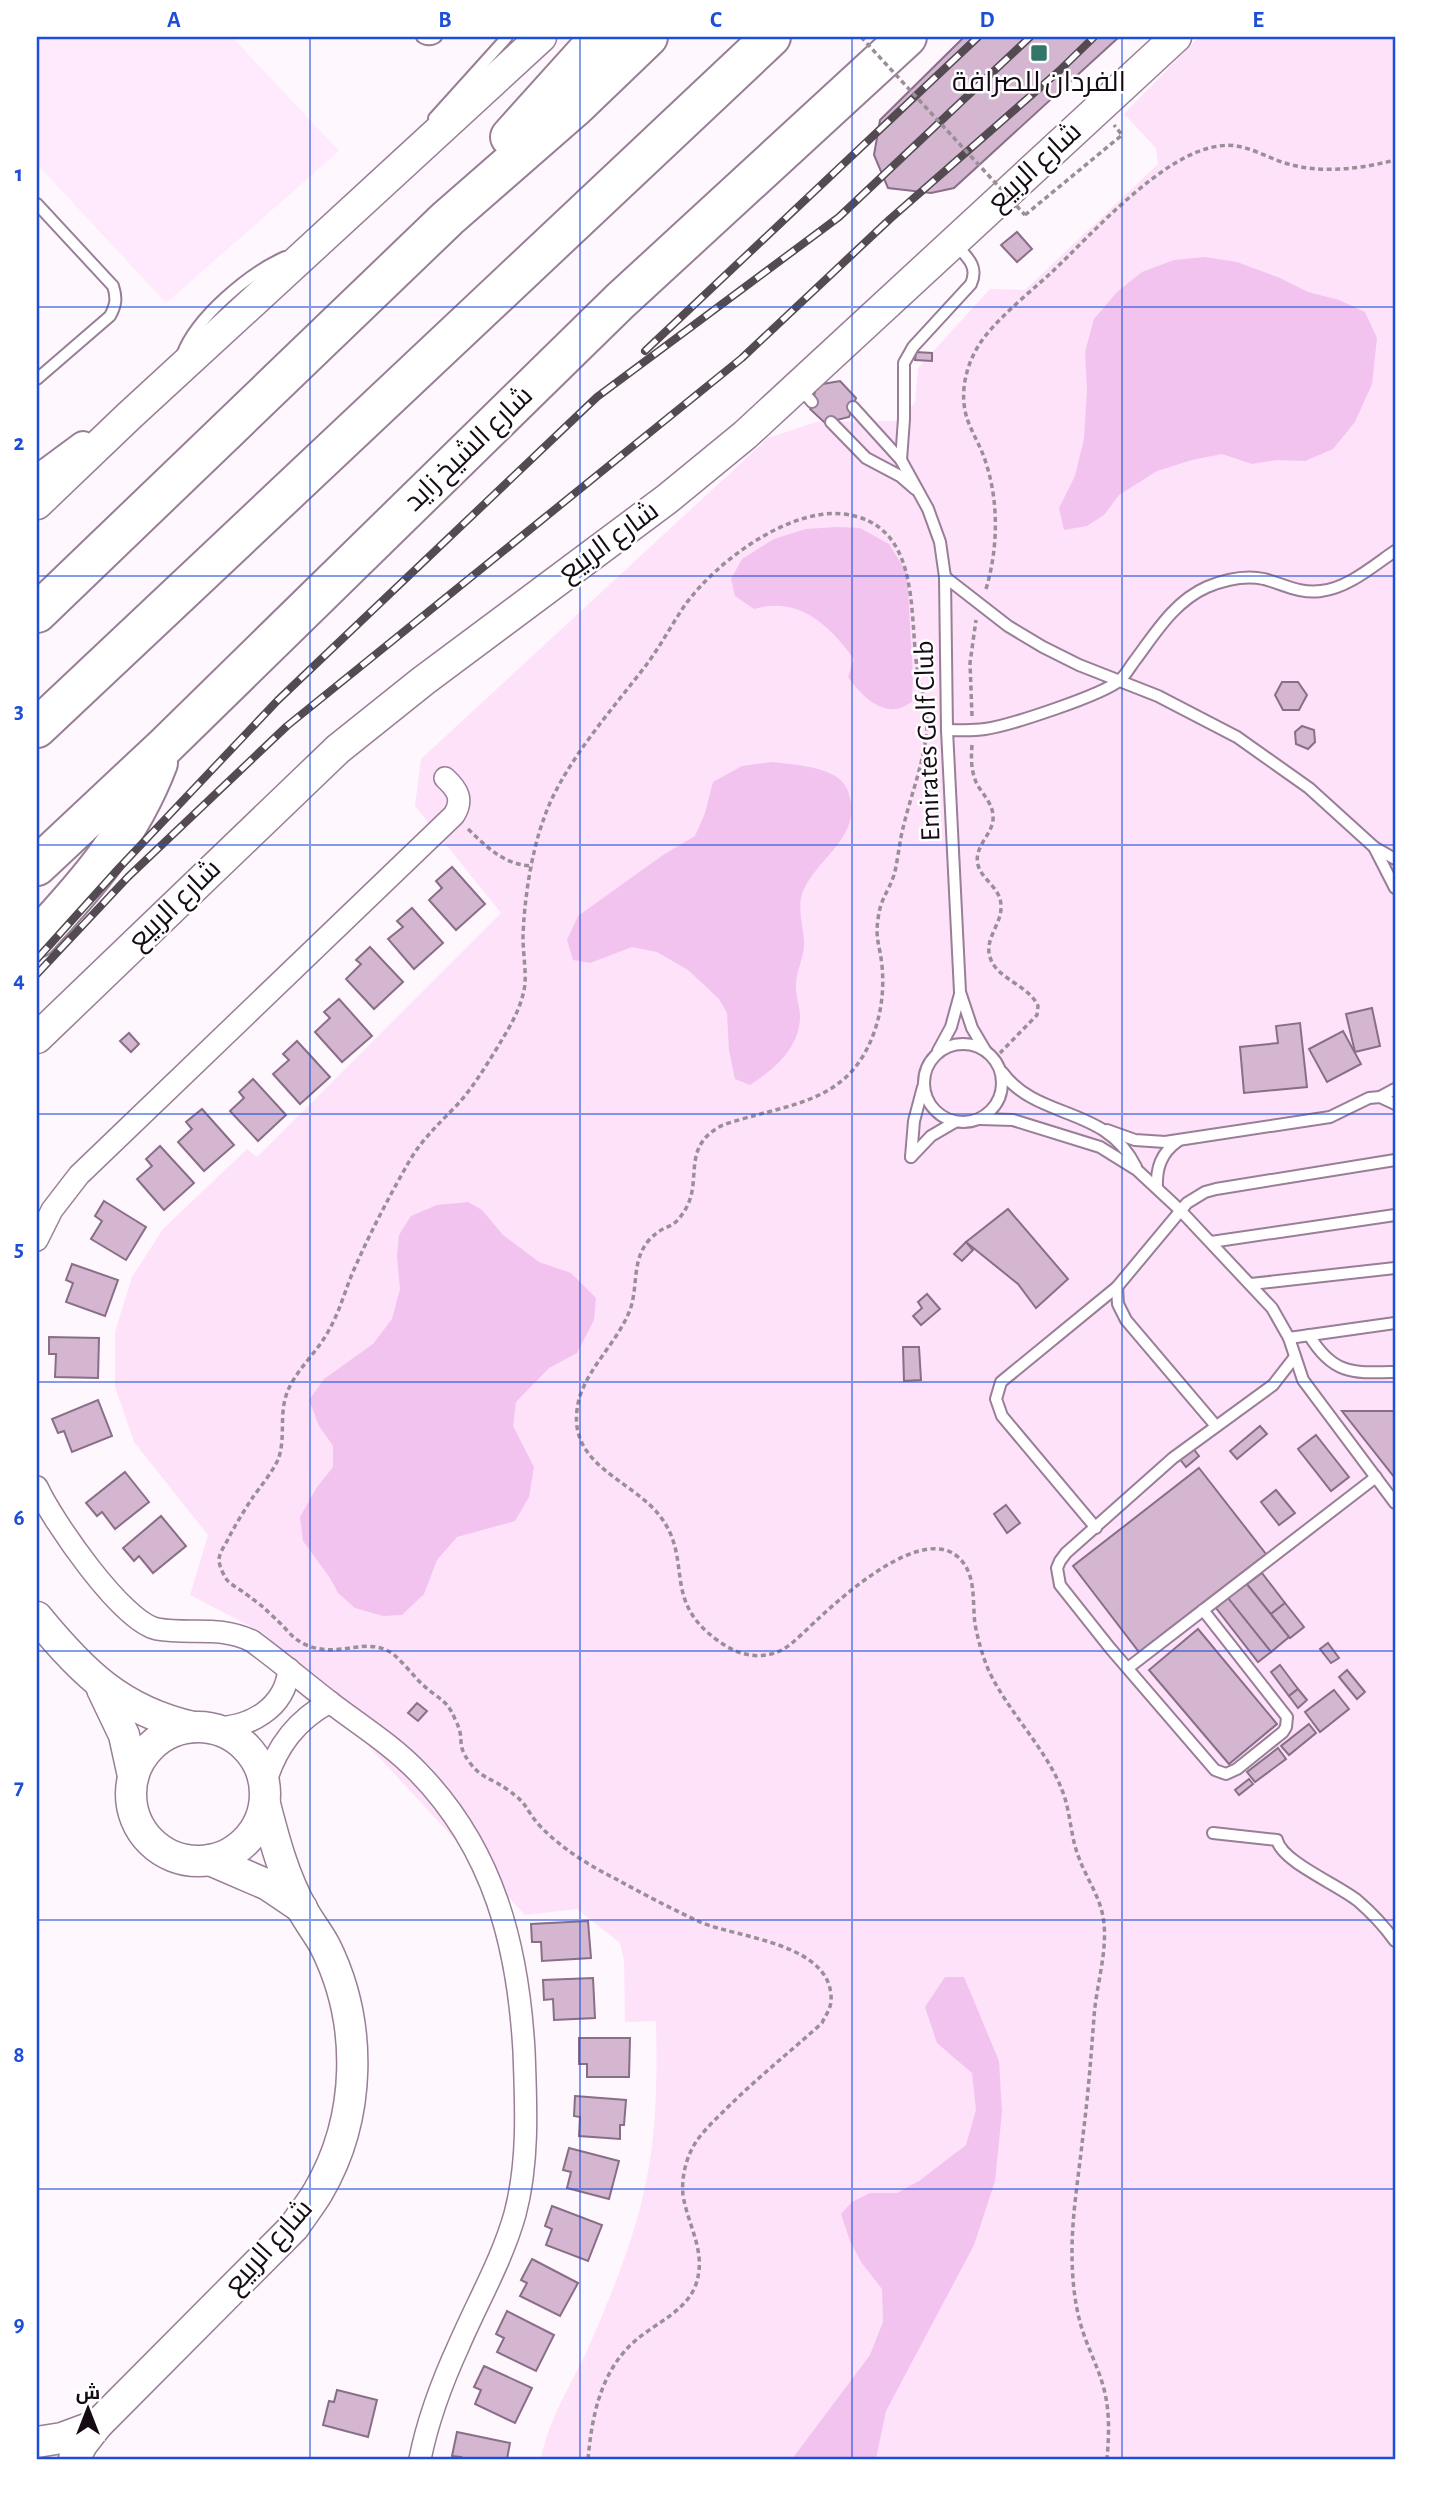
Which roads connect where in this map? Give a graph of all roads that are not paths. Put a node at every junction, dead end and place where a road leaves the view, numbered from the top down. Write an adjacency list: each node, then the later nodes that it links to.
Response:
1 (422, 37): 2 (lane)
2 (436, 37)
3 (507, 37): 10 (lane)
4 (541, 37): 10 (main road)
5 (600, 37): 12 (highway)
6 (648, 37): 12 (highway)
7 (771, 37): 26 (highway)
8 (907, 37): 28 (highway, شارع الشيخ زايد)
9 (1176, 37): 13 (main road, شارع الربيع)
10 (384, 181): 16 (main road)
11 (37, 205): 14 (lane)
12 (448, 218): 24 (highway)
13 (954, 242): 18 (lane); 36 (main road, شارع الربيع)
14 (37, 379)
15 (853, 407): 18 (lane, Emirates Golf Club)
16 (129, 416): 19 (street); 21 (main road)
17 (831, 422): 20 (lane, Emirates Golf Club)
18 (901, 460): 20 (lane, Emirates Golf Club)
19 (37, 479)
20 (919, 494): 23 (lane, Emirates Golf Club)
21 (37, 504)
22 (1395, 551): 25 (lane)
23 (945, 577): 25 (lane); 27 (lane, Emirates Golf Club)
24 (37, 613)
25 (1120, 680): 27 (lane); 30 (lane)
26 (37, 728)
27 (947, 730): 35 (lane, Emirates Golf Club)
28 (164, 747): 32 (highway, شارع الشيخ زايد); 34 (highway)
29 (445, 778): 53 (street)
30 (1374, 847): 31 (lane); 33 (lane)
31 (1395, 859)
32 (37, 866)
33 (1395, 888)
34 (37, 938)
35 (960, 992): 37 (lane); 38 (lane)
36 (37, 1038)
37 (985, 1050): 38 (lane); 39 (lane)
38 (937, 1053): 40 (lane)
39 (1000, 1070): 44 (lane); 46 (lane)
40 (923, 1087): 45 (lane); 45 (lane)
41 (1395, 1089): 42 (lane)
42 (1380, 1097): 43 (lane); 47 (lane)
43 (1395, 1104)
44 (980, 1119): 45 (lane); 49 (lane)
45 (955, 1122)
46 (1107, 1130): 47 (lane); 49 (lane)
47 (1180, 1140): 50 (lane)
48 (1395, 1160): 51 (lane)
49 (1137, 1170): 50 (lane)
50 (1157, 1188): 51 (lane)
51 (1180, 1210): 54 (lane); 57 (lane)
52 (1395, 1215): 54 (lane)
53 (37, 1240)
54 (1211, 1242): 56 (lane)
55 (1395, 1268): 56 (lane)
56 (1251, 1284): 60 (lane)
57 (1117, 1287): 63 (lane); 67 (lane)
58 (1395, 1322): 59 (lane)
59 (1309, 1335): 60 (lane); 62 (lane)
60 (1289, 1338): 61 (lane)
61 (1294, 1358): 63 (lane); 64 (lane)
62 (1395, 1372)
63 (1216, 1426): 67 (lane)
64 (1376, 1477): 66 (lane); 68 (lane)
65 (37, 1487): 71 (street)
66 (1395, 1503)
67 (1096, 1528): 70 (lane)
68 (1203, 1610): 70 (lane); 70 (lane)
69 (37, 1617): 72 (main road)
70 (1128, 1668)
71 (289, 1670): 73 (street); 74 (street)
72 (96, 1680): 75 (main road); 77 (main road)
73 (330, 1702): 76 (street); 86 (street)
74 (264, 1713): 75 (street); 76 (street)
75 (203, 1727): 77 (main road); 78 (main road)
76 (287, 1737): 78 (street)
77 (133, 1776): 80 (main road)
78 (265, 1794): 80 (main road); 81 (main road, شارع الربيع)
79 (1213, 1833): 82 (lane)
80 (210, 1860): 81 (main road, شارع الربيع)
81 (302, 1908): 83 (main road, شارع الربيع)
82 (1395, 1941)
83 (97, 2425): 84 (main road, شارع الربيع); 85 (main road, شارع الربيع)
84 (37, 2442)
85 (74, 2459)
86 (420, 2459)

